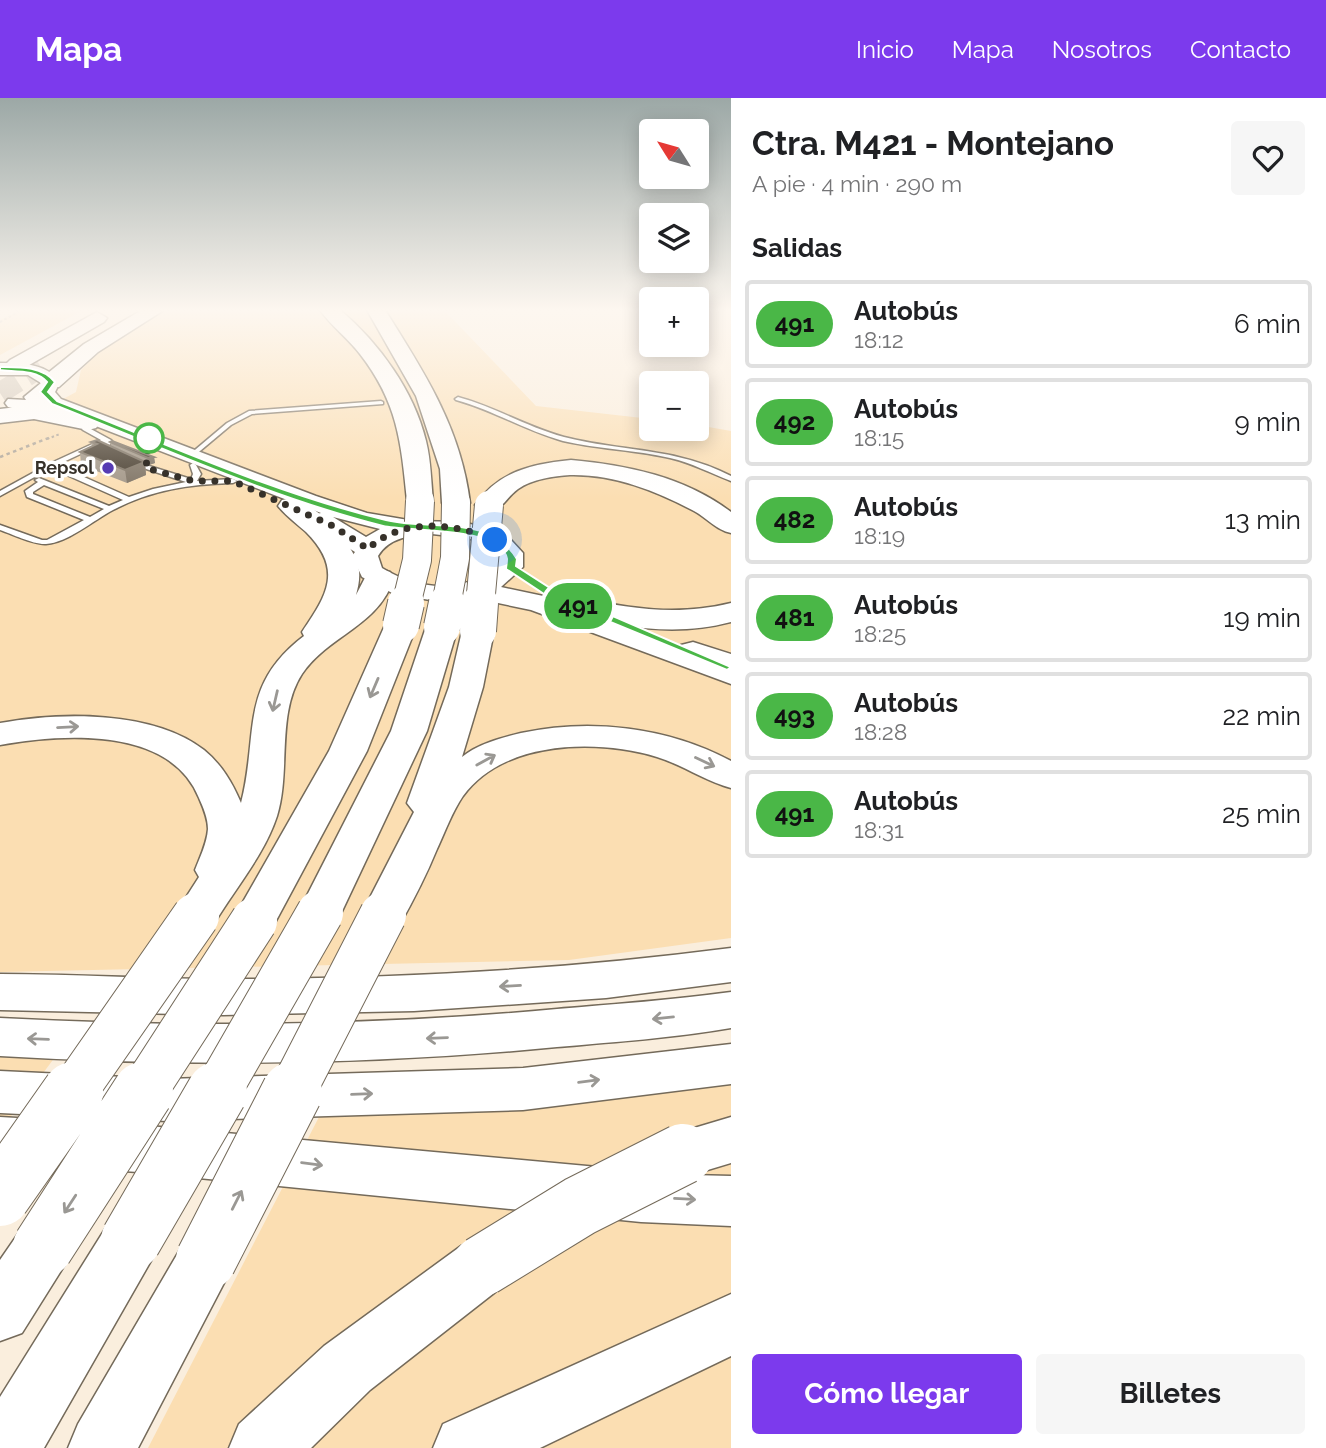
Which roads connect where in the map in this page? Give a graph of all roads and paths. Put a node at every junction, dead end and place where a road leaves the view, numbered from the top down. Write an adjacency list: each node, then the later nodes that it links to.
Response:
1 (39, 373): 6 (main road)
2 (56, 373): 6 (highway)
3 (57, 373): 6 (highway)
4 (385, 373): 24 (highway)
5 (413, 373): 33 (highway, bridge)
6 (49, 379): 9 (main road); 10 (highway)
7 (458, 399): 18 (lane)
8 (381, 403): 16 (lane)
9 (5, 407): 10 (highway)
10 (83, 417): 11 (lane); 13 (path); 16 (main road)
11 (106, 440): 12 (lane); 15 (lane)
12 (115, 455)
13 (0, 457)
14 (126, 460): 16 (lane)
15 (51, 465): 17 (lane); 21 (lane)
16 (193, 467): 21 (lane); 22 (main road); 24 (main road)
17 (30, 476): 19 (lane); 20 (lane)
18 (731, 479)
19 (44, 482): 23 (lane); 25 (lane)
20 (0, 494)
21 (129, 500): 23 (lane)
22 (292, 506): 28 (main road); 36 (highway)
23 (110, 509): 25 (lane)
24 (416, 514): 28 (main road); 29 (main road); 54 (highway, one-way to 54, bridge)
25 (90, 520): 27 (lane)
26 (731, 525): 33 (highway, bridge)
27 (0, 527)
28 (373, 564): 30 (main road); 36 (highway)
29 (510, 567): 30 (main road); 31 (main road)
30 (475, 590): 37 (main road)
31 (577, 606): 32 (highway); 34 (main road)
32 (731, 612)
33 (460, 629): 41 (highway); 56 (highway, bridge)
34 (693, 652): 35 (highway)
35 (731, 666)
36 (290, 667): 40 (highway, one-way to 40)
37 (731, 675)
38 (0, 734): 40 (highway, one-way to 40)
39 (731, 776): 41 (highway, one-way to 39)
40 (203, 903): 52 (highway, bridge)
41 (383, 915): 57 (highway, one-way to 41, bridge)
42 (731, 949): 44 (highway)
43 (731, 965): 44 (highway)
44 (578, 982): 45 (highway, one-way to 45)
45 (9, 990)
46 (731, 1010): 47 (highway, one-way to 47)
47 (0, 1037)
48 (731, 1064): 49 (highway, one-way to 48)
49 (0, 1092)
50 (0, 1140): 53 (highway, one-way to 53)
51 (707, 1147): 58 (highway, bridge)
52 (0, 1196)
53 (731, 1201)
54 (0, 1312)
55 (731, 1324): 59 (highway)
56 (7, 1448)
57 (102, 1448)
58 (263, 1448)
59 (467, 1448)

